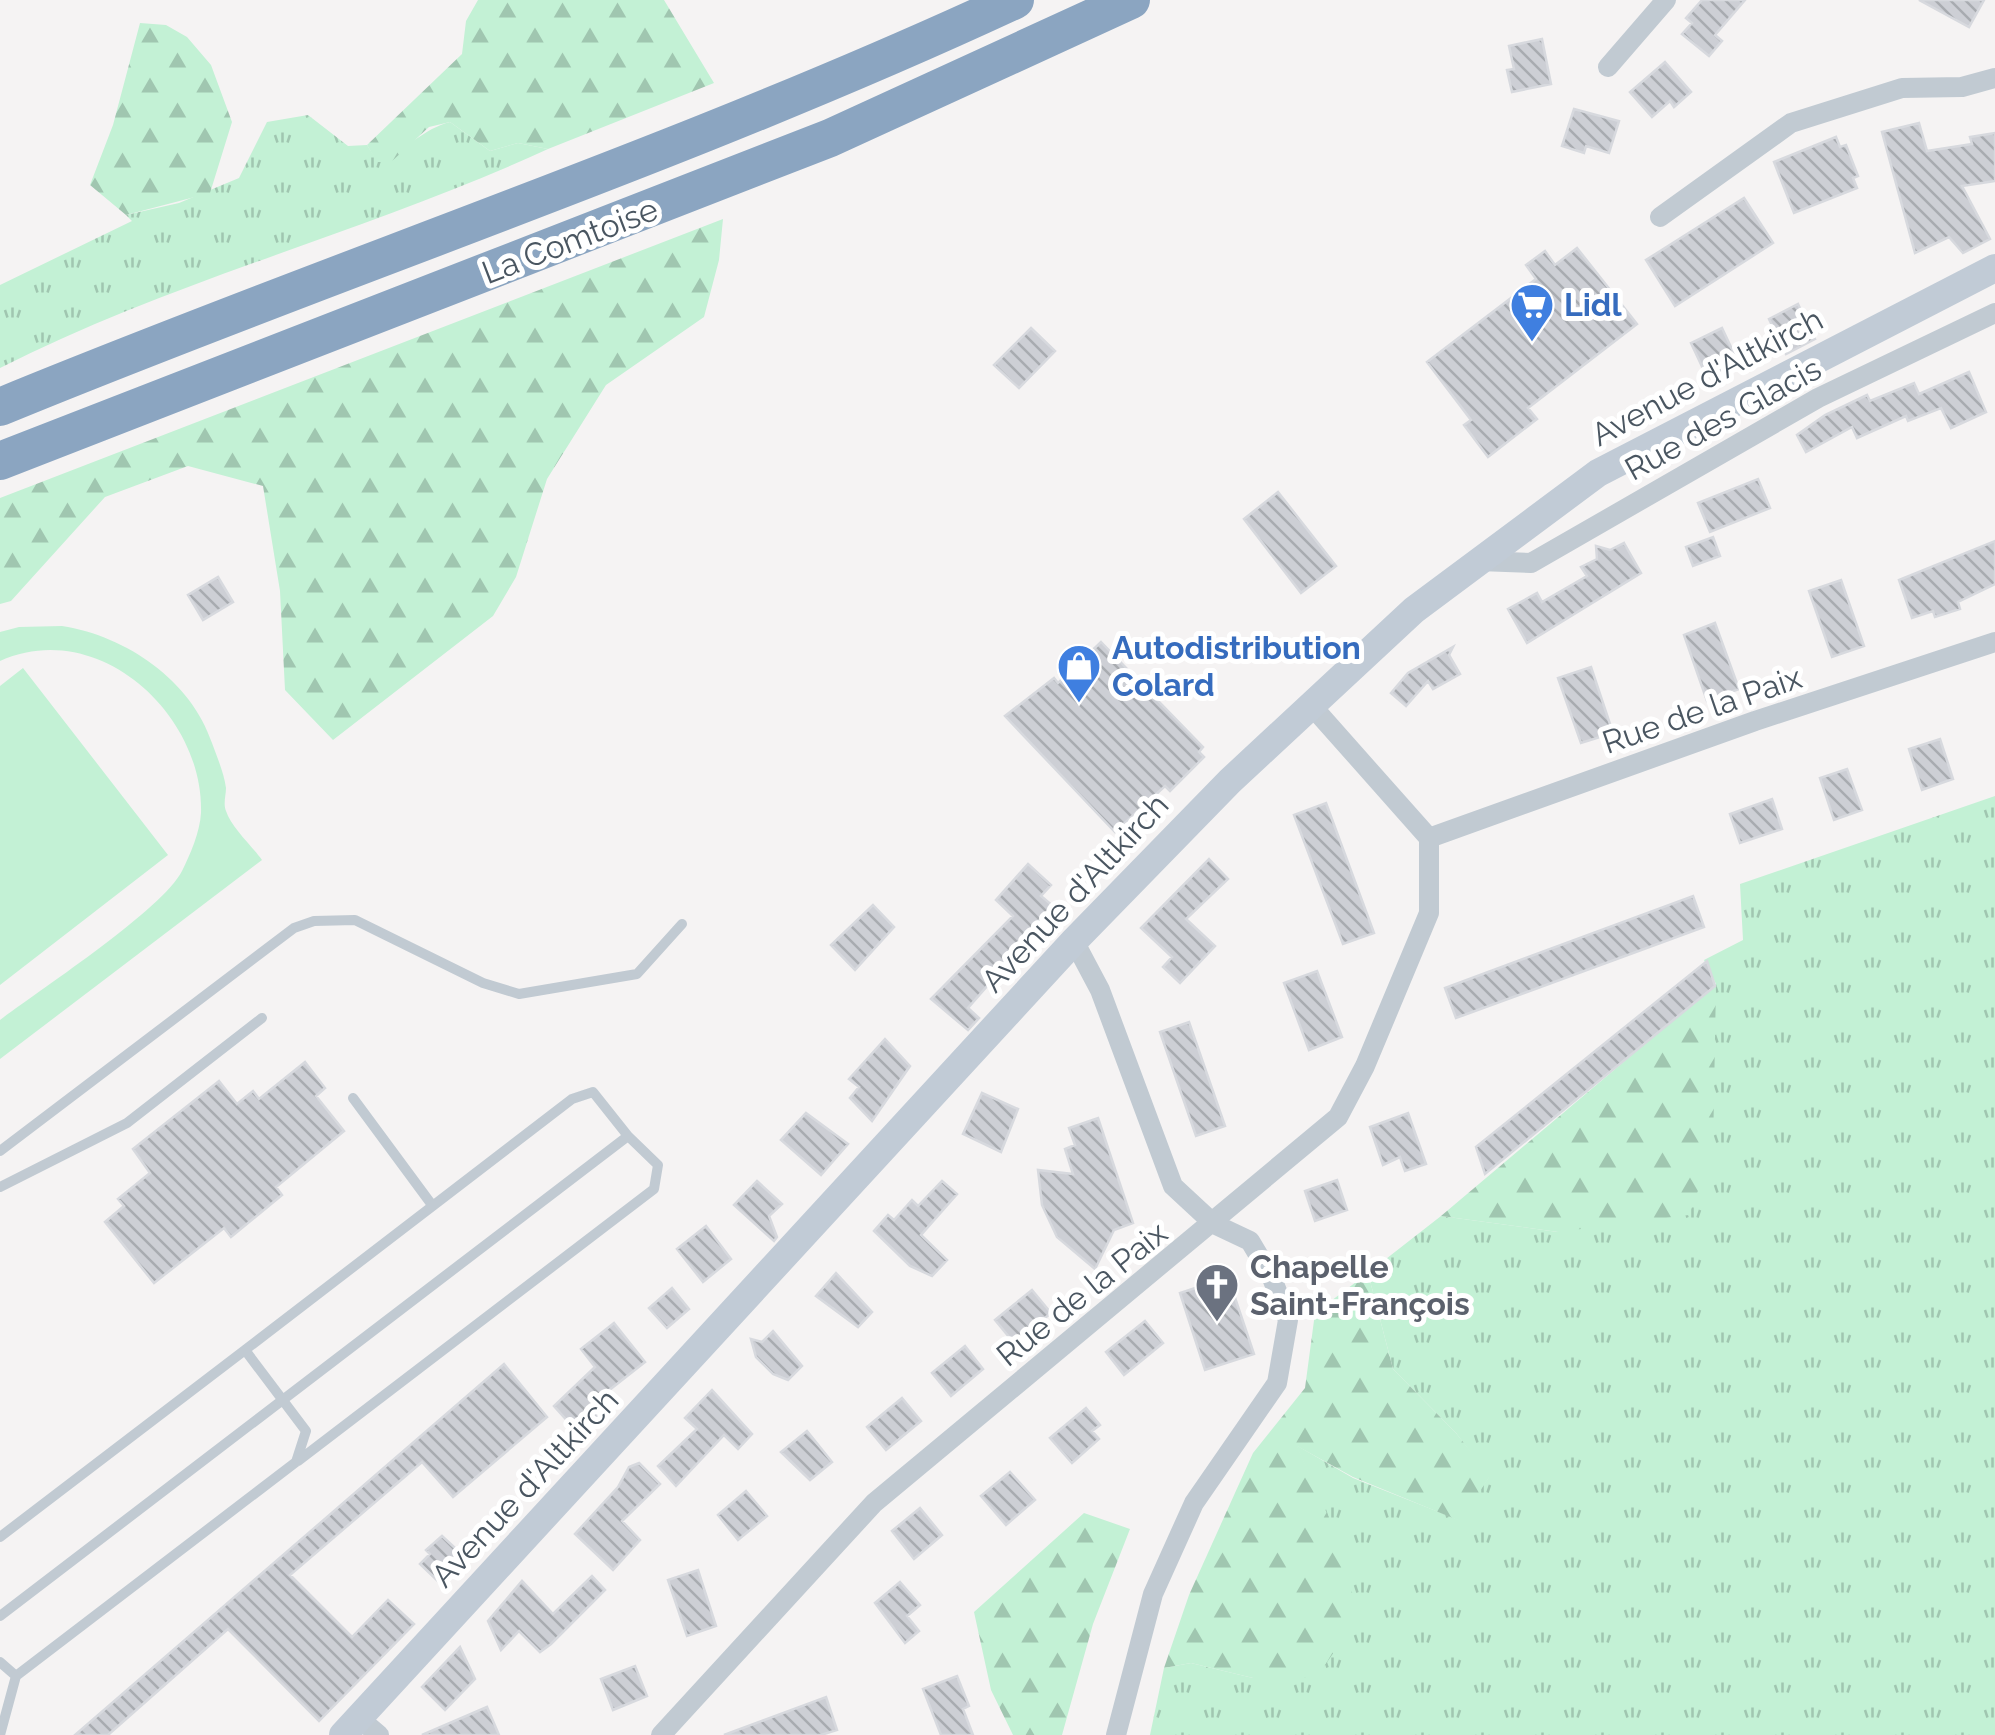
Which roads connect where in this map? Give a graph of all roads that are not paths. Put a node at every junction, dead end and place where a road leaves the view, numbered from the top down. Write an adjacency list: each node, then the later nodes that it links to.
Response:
1 (1015, 0): 9 (highway, La Comtoise)
2 (1131, 0): 10 (highway, La Comtoise)
3 (1666, 0): 4 (street)
4 (1608, 68)
5 (1995, 78): 6 (street)
6 (1660, 217)
7 (1995, 268): 11 (street, Avenue d'Altkirch)
8 (1995, 313): 11 (street, Rue des Glacis)
9 (0, 407)
10 (0, 461)
11 (1480, 560): 13 (street, Avenue d'Altkirch)
12 (1995, 642): 14 (street, Rue de la Paix)
13 (1311, 705): 14 (street); 16 (street, Avenue d'Altkirch)
14 (1429, 838): 23 (street, Rue de la Paix)
15 (682, 924): 20 (lane)
16 (1074, 941): 23 (street); 31 (street, Avenue d'Altkirch)
17 (262, 1018): 21 (lane)
18 (353, 1098): 22 (lane)
19 (628, 1136): 22 (lane); 25 (lane); 26 (lane)
20 (0, 1151)
21 (0, 1187)
22 (432, 1205): 24 (lane)
23 (1214, 1224): 33 (street, Rue de la Paix); 34 (street)
24 (246, 1350): 25 (lane); 27 (lane)
25 (282, 1400): 26 (lane); 28 (lane)
26 (296, 1462): 30 (lane)
27 (0, 1537)
28 (0, 1616)
29 (0, 1662): 30 (lane)
30 (16, 1676): 32 (lane)
31 (360, 1729)
32 (0, 1735)
33 (661, 1735)
34 (1116, 1735)

